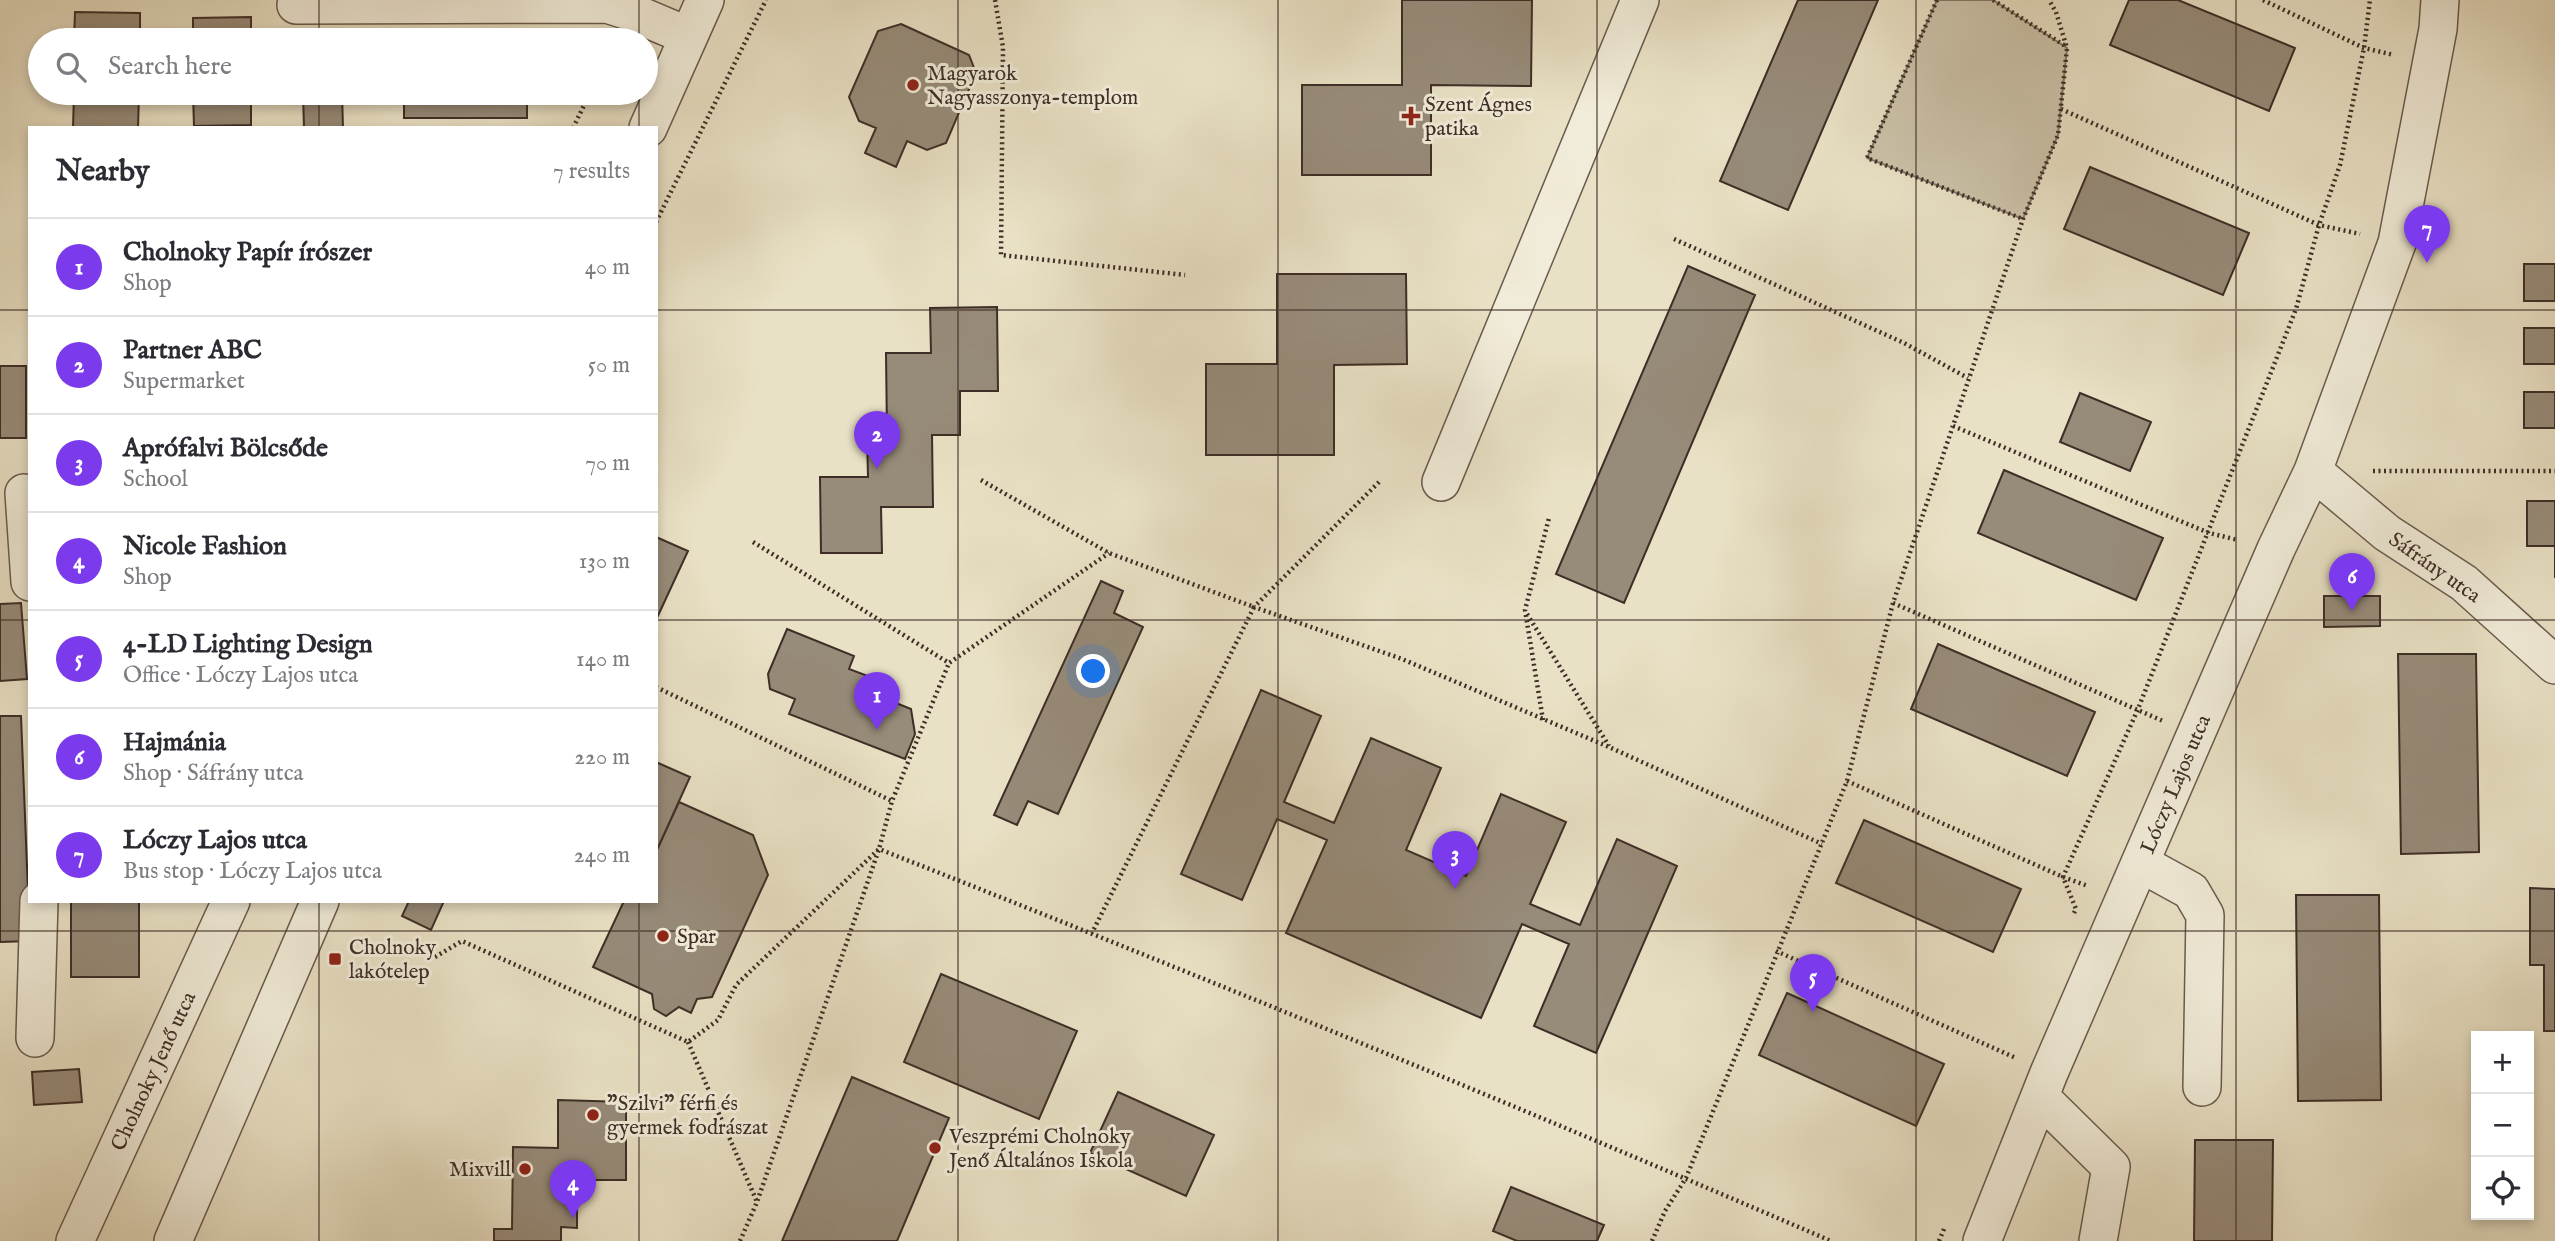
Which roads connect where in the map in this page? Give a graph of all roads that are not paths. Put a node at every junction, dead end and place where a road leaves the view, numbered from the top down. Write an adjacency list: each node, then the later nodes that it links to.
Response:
1 (705, 0): 5 (street)
2 (1640, 0): 10 (street)
3 (2440, 0): 9 (street, Lóczy Lajos utca)
4 (296, 5): 5 (street)
5 (688, 36): 6 (street)
6 (658, 105)
7 (658, 105): 8 (street)
8 (649, 126)
9 (2313, 471): 13 (street, Sáfrány utca); 14 (street, Lóczy Lajos utca)
10 (1441, 482)
11 (18, 494): 12 (street)
12 (28, 567)
13 (2555, 665)
14 (2140, 863): 19 (street, Lóczy Lajos utca); 20 (street)
15 (39, 903): 18 (street)
16 (230, 903): 21 (street, Cholnoky Jenő utca)
17 (319, 903): 22 (street)
18 (35, 1038)
19 (2044, 1085): 23 (street, Lóczy Lajos utca); 24 (street)
20 (2202, 1087)
21 (75, 1241)
22 (173, 1241)
23 (1982, 1241)
24 (2098, 1241)

